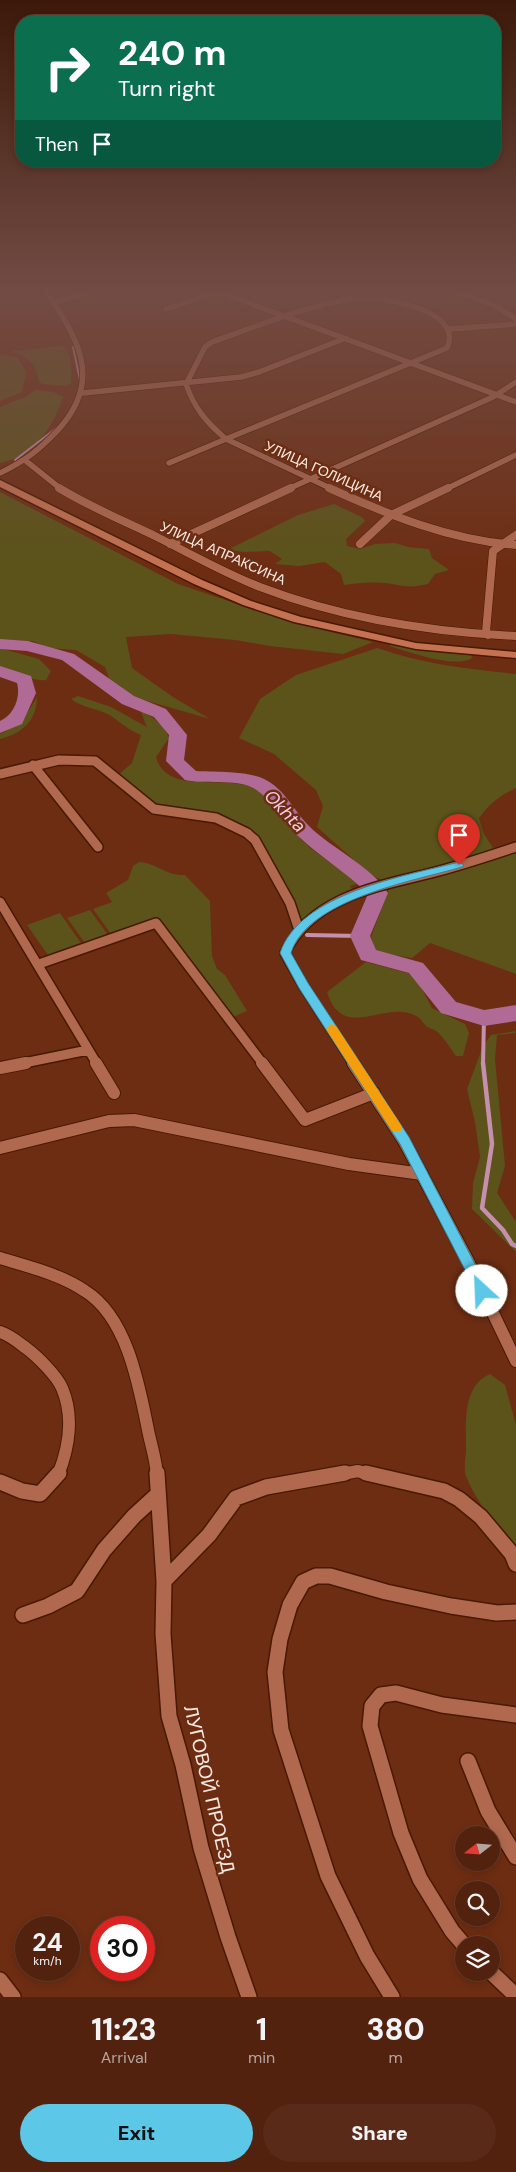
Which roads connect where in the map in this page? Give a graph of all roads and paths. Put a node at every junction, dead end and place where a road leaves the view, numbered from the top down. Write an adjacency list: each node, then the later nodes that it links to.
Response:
1 (84, 383): 7 (street)
2 (192, 383): 6 (street)
3 (363, 383): 10 (street)
4 (465, 383): 8 (street)
5 (514, 383): 8 (street)
6 (186, 384): 7 (street); 10 (street, УЛИЦА ГОЛИЦИНА)
7 (83, 392): 12 (street)
8 (497, 395): 9 (street); 15 (street)
9 (516, 402)
10 (226, 440): 13 (street); 15 (street, УЛИЦА ГОЛИЦИНА)
11 (516, 455): 17 (street)
12 (26, 461): 14 (street); 19 (street, УЛИЦА АПРАКСИНА)
13 (169, 462)
14 (0, 473)
15 (309, 479): 17 (street, УЛИЦА ГОЛИЦИНА); 19 (street)
16 (0, 483): 25 (street)
17 (391, 515): 20 (street); 21 (street, УЛИЦА ГОЛИЦИНА)
18 (516, 535): 21 (street)
19 (170, 544): 23 (street, УЛИЦА АПРАКСИНА)
20 (360, 544)
21 (499, 545): 22 (street, УЛИЦА ГОЛИЦИНА); 23 (street)
22 (516, 545)
23 (488, 636): 24 (street, УЛИЦА АПРАКСИНА)
24 (516, 636)
25 (516, 655)
26 (32, 765): 27 (street); 28 (street); 31 (street)
27 (0, 774)
28 (98, 847)
29 (516, 847): 31 (street)
30 (0, 902): 32 (street)
31 (298, 930): 36 (street)
32 (39, 964): 33 (street); 36 (street)
33 (88, 1050): 34 (street); 35 (street)
34 (0, 1068)
35 (114, 1093)
36 (374, 1093): 38 (street)
37 (0, 1148): 38 (street)
38 (422, 1174): 41 (street)
39 (0, 1258): 43 (street, ЛУГОВОЙ ПРОЕЗД)
40 (0, 1332): 42 (street)
41 (516, 1361)
42 (0, 1482)
43 (158, 1494): 45 (street, ЛУГОВОЙ ПРОЕЗД); 47 (street)
44 (516, 1564): 45 (street)
45 (164, 1581): 56 (street, ЛУГОВОЙ ПРОЕЗД)
46 (516, 1612): 57 (street)
47 (23, 1615)
48 (516, 1715): 51 (street)
49 (468, 1761): 50 (street)
50 (516, 1857)
51 (456, 1936)
52 (0, 1980): 55 (street)
53 (500, 1981): 54 (street)
54 (516, 1996)
55 (13, 1997)
56 (249, 1997)
57 (392, 1997)

